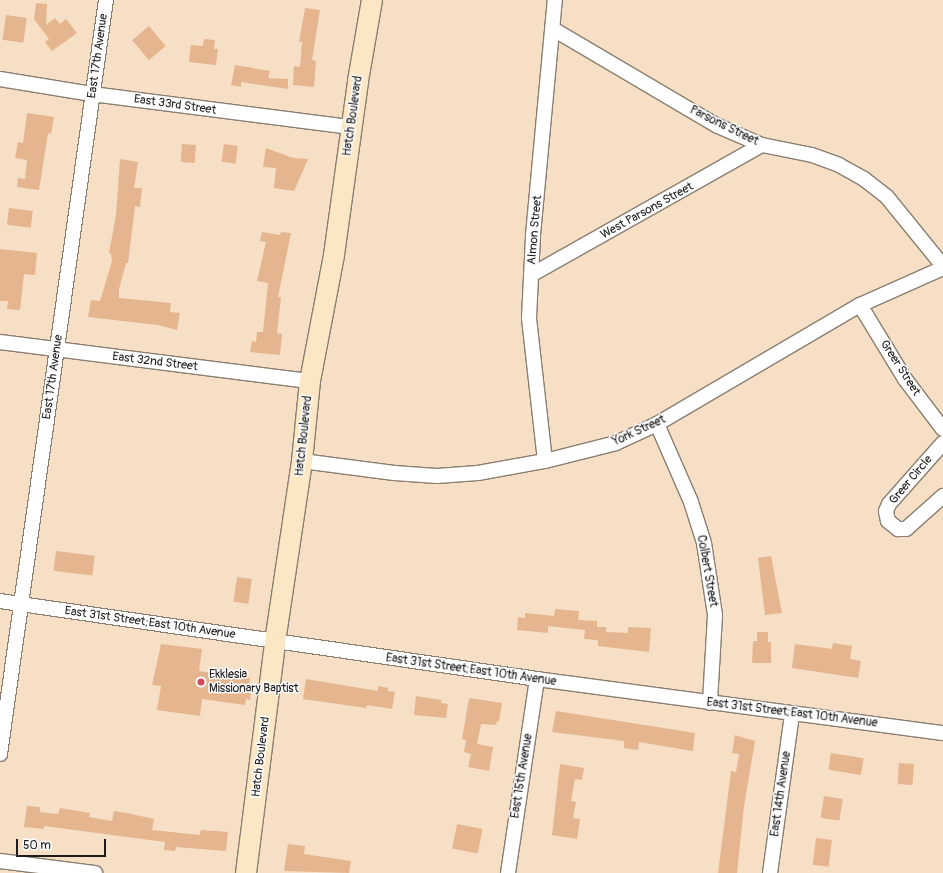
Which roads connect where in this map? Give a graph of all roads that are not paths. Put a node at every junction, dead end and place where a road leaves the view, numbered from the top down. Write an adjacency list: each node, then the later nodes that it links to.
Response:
1 (106, 0): 6 (street, East 17th Avenue)
2 (372, 0): 7 (main road, Hatch Boulevard)
3 (555, 0): 4 (street, Almon Street)
4 (553, 29): 8 (street, Parsons Street); 10 (street, Almon Street)
5 (0, 79): 6 (street, East 33rd Street)
6 (92, 94): 7 (street, East 33rd Street); 13 (street, East 17th Avenue)
7 (351, 128): 14 (main road, Hatch Boulevard)
8 (762, 145): 9 (street, Parsons Street); 10 (street, West Parsons Street)
9 (943, 267): 11 (street, York Street)
10 (531, 275): 19 (street, Almon Street)
11 (860, 305): 15 (street, York Street); 16 (street, Greer Street)
12 (0, 342): 13 (street, East 32nd Street)
13 (56, 350): 14 (street, East 32nd Street); 22 (street, East 17th Avenue)
14 (310, 381): 18 (main road, Hatch Boulevard)
15 (657, 424): 19 (street, York Street); 25 (street, Colbert Street)
16 (943, 429)
17 (943, 443): 20 (street, Greer Circle)
18 (302, 461): 19 (street, York Street); 23 (main road, Hatch Boulevard)
19 (545, 461)
20 (943, 496)
21 (0, 601): 22 (street, East 31st Street;East 10th Avenue)
22 (23, 604): 23 (street, East 31st Street;East 10th Avenue); 28 (street, East 17th Avenue)
23 (275, 642): 24 (street, East 31st Street;East 10th Avenue); 31 (main road, Hatch Boulevard)
24 (537, 680): 25 (street, East 31st Street;East 10th Avenue); 32 (street, East 15th Avenue)
25 (710, 703): 26 (street, East 31st Street;East 10th Avenue)
26 (792, 714): 27 (street, East 31st Street;East 10th Avenue); 33 (street, East 14th Avenue)
27 (943, 733)
28 (0, 754)
29 (0, 861): 30 (street)
30 (95, 873)
31 (246, 873)
32 (508, 873)
33 (770, 873)

